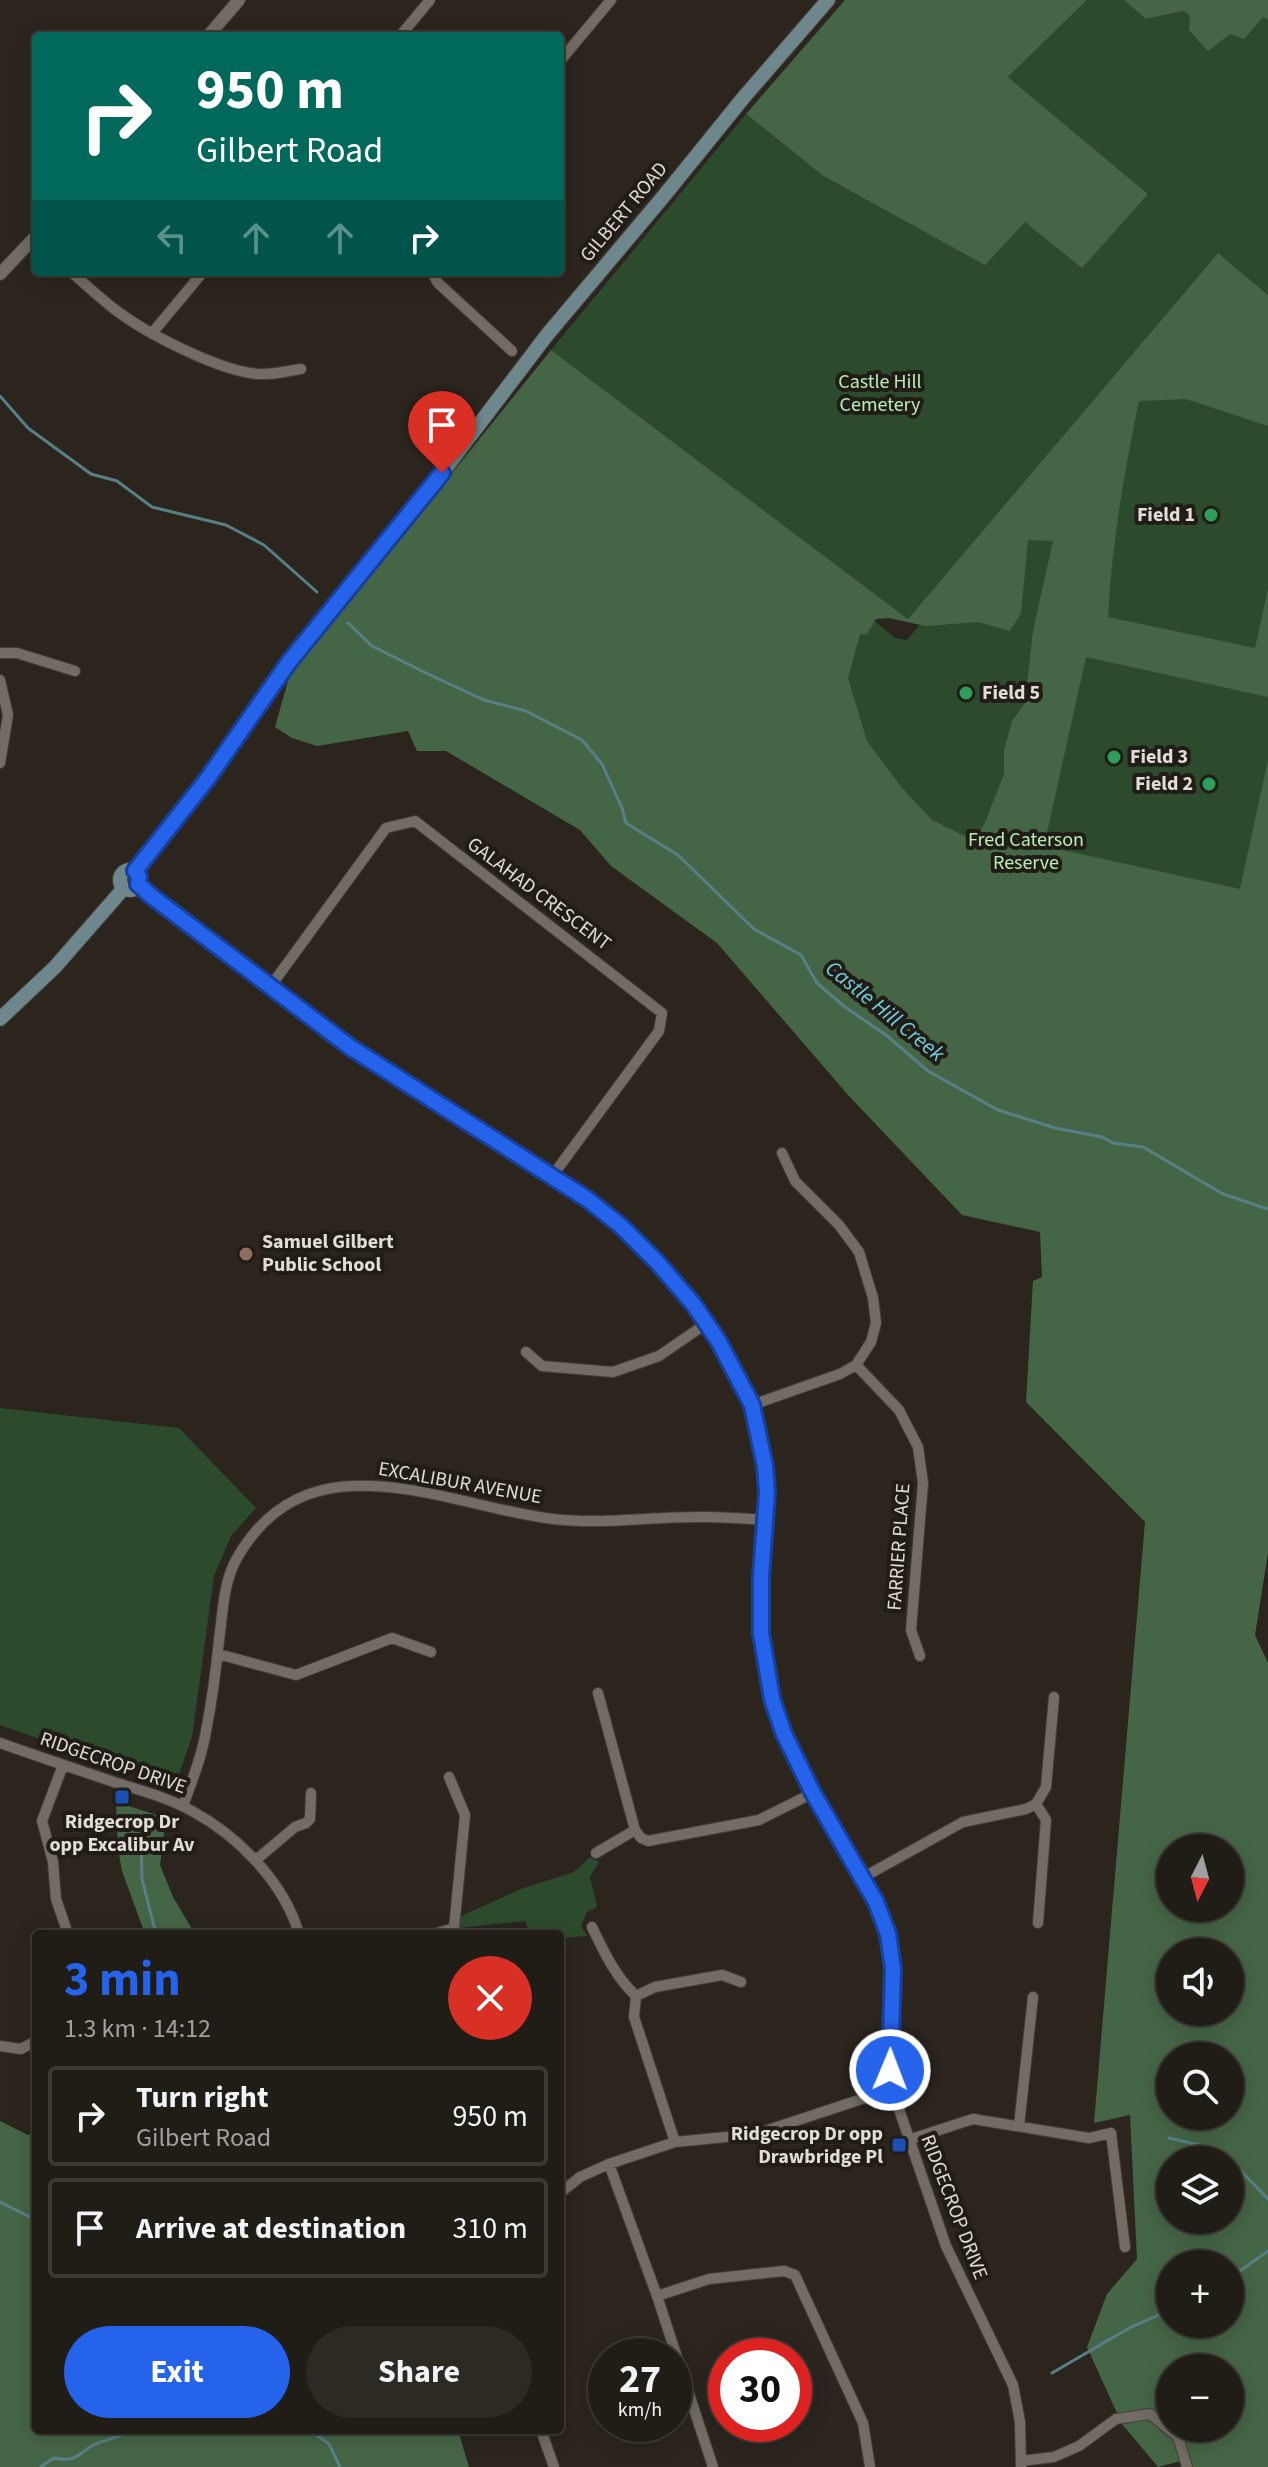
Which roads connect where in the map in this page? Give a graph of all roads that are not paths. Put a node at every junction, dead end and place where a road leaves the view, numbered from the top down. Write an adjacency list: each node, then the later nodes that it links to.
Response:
1 (239, 0): 5 (street)
2 (430, 0): 6 (street)
3 (611, 0): 7 (street)
4 (828, 0): 20 (main road, GILBERT ROAD)
5 (211, 32)
6 (403, 32)
7 (564, 56)
8 (32, 242): 9 (street)
9 (0, 274)
10 (76, 276): 13 (street)
11 (200, 276): 13 (street)
12 (434, 276): 14 (street)
13 (153, 332): 15 (street)
14 (512, 351)
15 (301, 369)
16 (0, 653): 17 (street)
17 (75, 671)
18 (0, 680): 19 (street)
19 (0, 763)
20 (132, 881): 21 (street, RIDGECROP DRIVE); 22 (main road, GILBERT ROAD)
21 (270, 987): 24 (street, RIDGECROP DRIVE); 24 (street, GALAHAD CRESCENT)
22 (0, 1019)
23 (782, 1153): 27 (street)
24 (553, 1175): 25 (street, RIDGECROP DRIVE)
25 (707, 1323): 26 (street); 28 (street, RIDGECROP DRIVE)
26 (526, 1352)
27 (856, 1365): 28 (street); 32 (street, FARRIER PLACE)
28 (752, 1405): 29 (street, RIDGECROP DRIVE)
29 (766, 1520): 31 (street, EXCALIBUR AVENUE); 39 (street, RIDGECROP DRIVE)
30 (431, 1652): 31 (street)
31 (218, 1654): 41 (street, EXCALIBUR AVENUE)
32 (920, 1656)
33 (598, 1693): 42 (street)
34 (1054, 1697): 40 (street)
35 (0, 1743): 36 (street, RIDGECROP DRIVE)
36 (63, 1765): 41 (street, RIDGECROP DRIVE); 48 (street)
37 (449, 1777): 50 (street)
38 (311, 1793): 44 (street)
39 (813, 1793): 42 (street); 45 (street, RIDGECROP DRIVE)
40 (1036, 1804): 45 (street); 46 (street)
41 (183, 1806): 44 (street, RIDGECROP DRIVE)
42 (635, 1830): 43 (street)
43 (596, 1853)
44 (256, 1860): 49 (street, RIDGECROP DRIVE)
45 (862, 1878): 56 (street, RIDGECROP DRIVE)
46 (1038, 1923)
47 (592, 1927): 52 (street)
48 (67, 1930)
49 (297, 1930)
50 (456, 1930)
51 (741, 1982): 52 (street)
52 (636, 1996): 59 (street)
53 (1033, 1997): 57 (street)
54 (32, 2043): 55 (street)
55 (0, 2046)
56 (892, 2089): 58 (street, RIDGECROP DRIVE); 59 (street)
57 (1019, 2126): 58 (street); 62 (street)
58 (908, 2140): 65 (street, RIDGECROP DRIVE)
59 (675, 2142): 60 (street)
60 (609, 2164): 61 (street); 63 (street)
61 (564, 2190)
62 (1125, 2247)
63 (657, 2296): 67 (street); 68 (street)
64 (542, 2434): 66 (street)
65 (1021, 2464): 69 (street)
66 (554, 2467)
67 (713, 2467)
68 (870, 2467)
69 (1187, 2467)

